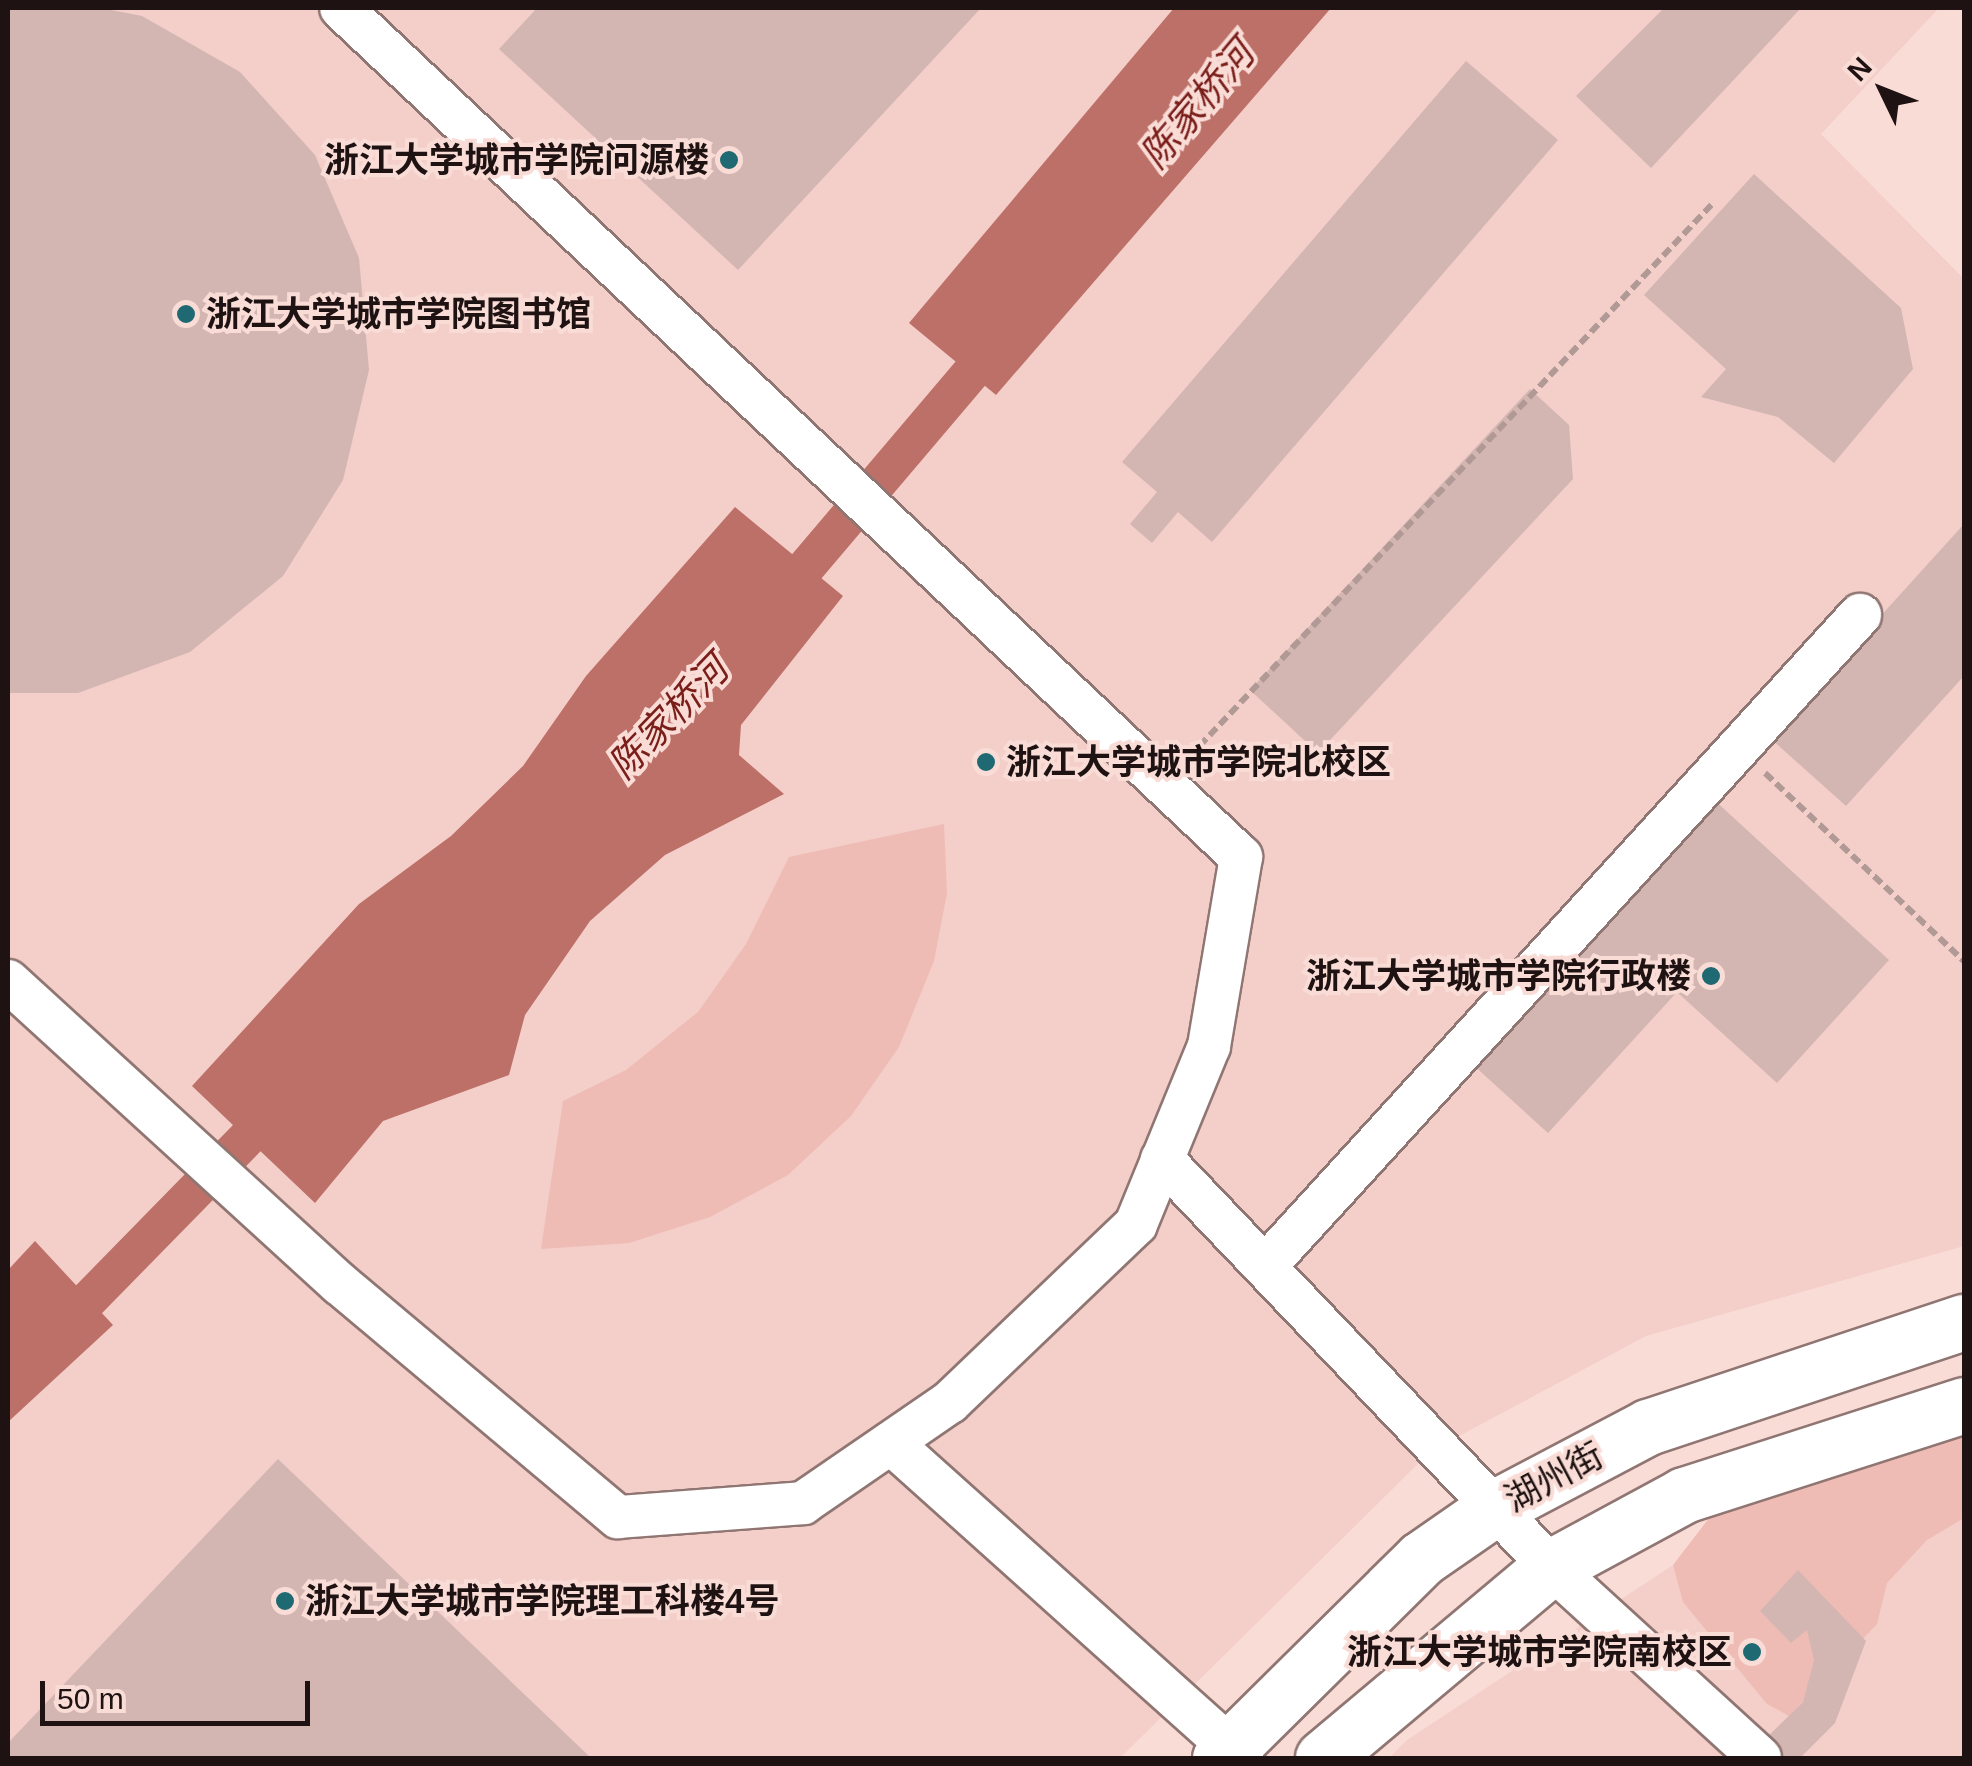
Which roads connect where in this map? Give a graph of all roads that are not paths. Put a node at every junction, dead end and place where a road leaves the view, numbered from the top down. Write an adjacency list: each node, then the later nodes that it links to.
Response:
1 (340, 8): 4 (street)
2 (1860, 616): 5 (street)
3 (8, 981): 8 (street)
4 (1162, 1160): 5 (street); 8 (street)
5 (1268, 1263): 9 (street)
6 (1964, 1322): 9 (main road, 湖州街)
7 (1964, 1406): 10 (main road)
8 (891, 1442): 11 (street)
9 (1496, 1507): 10 (street); 11 (main road, 湖州街)
10 (1551, 1567): 12 (main road); 13 (street)
11 (1231, 1755)
12 (1323, 1758)
13 (1760, 1758)

